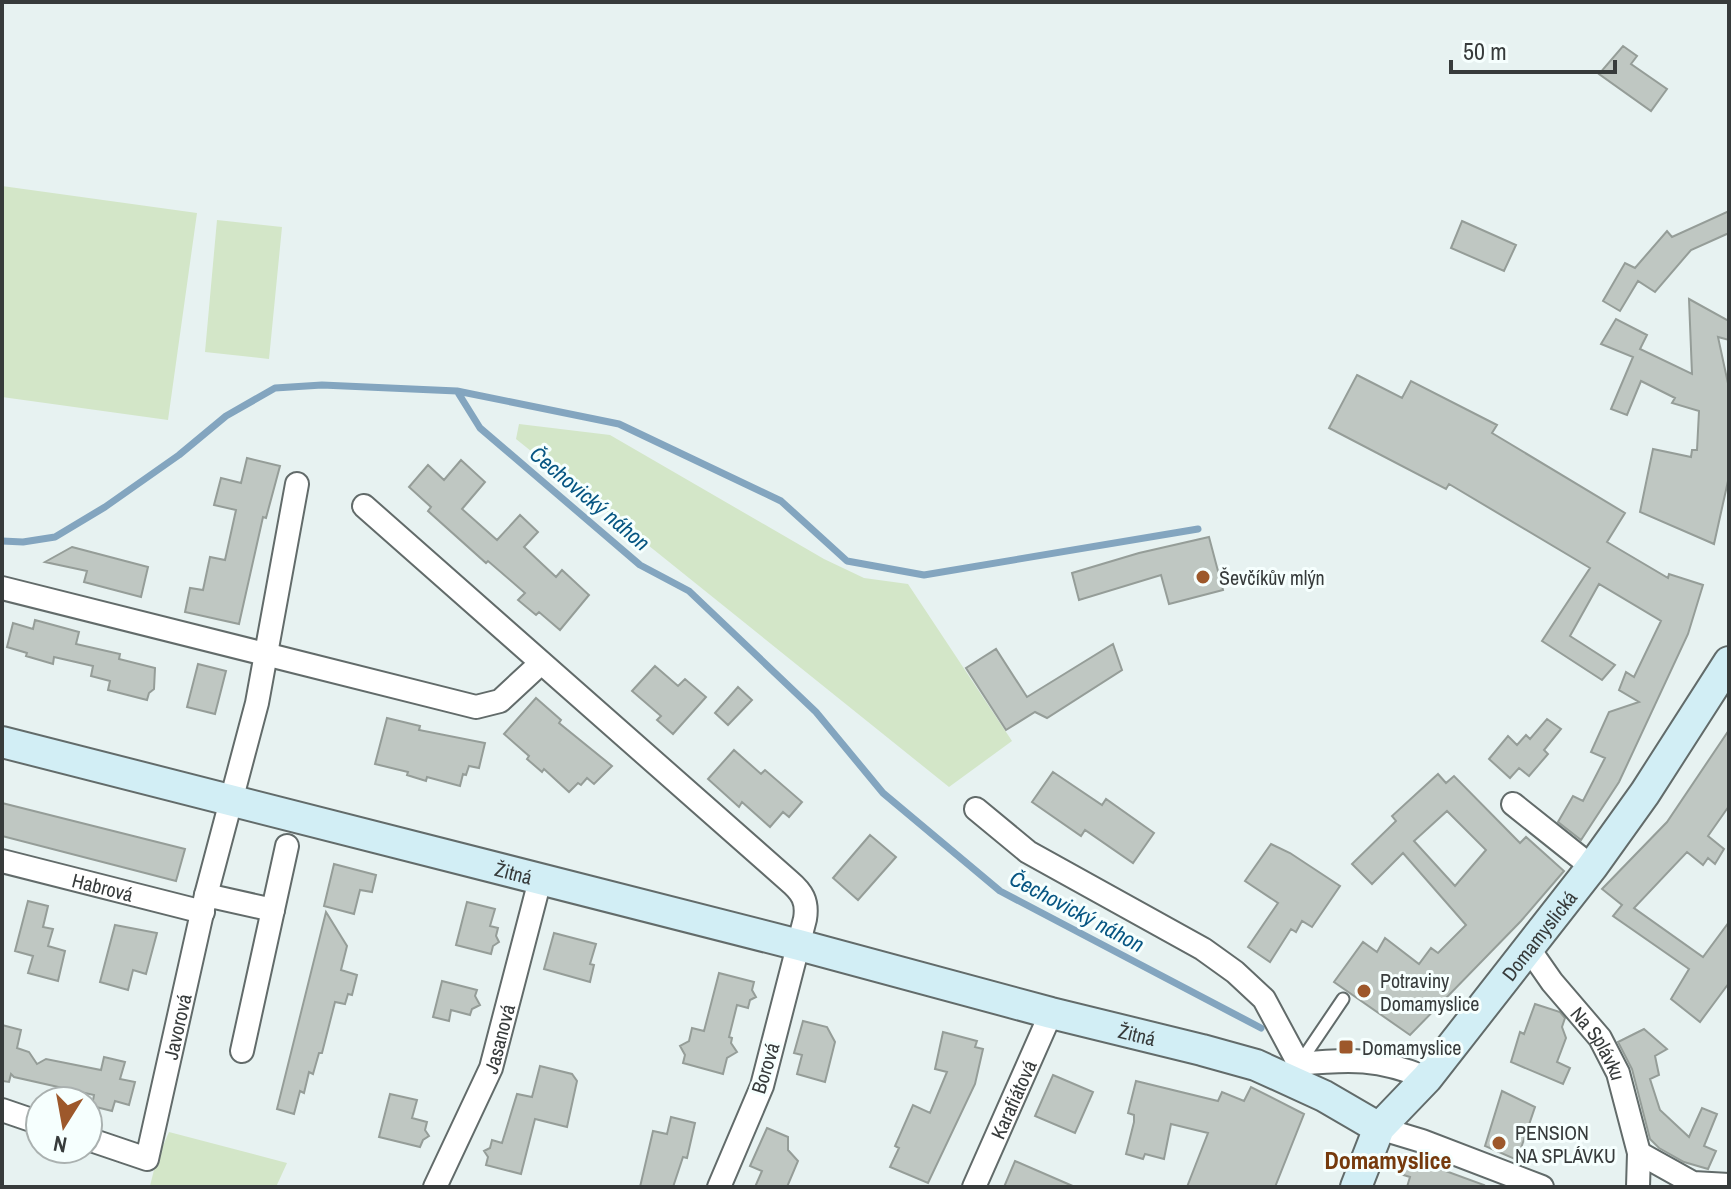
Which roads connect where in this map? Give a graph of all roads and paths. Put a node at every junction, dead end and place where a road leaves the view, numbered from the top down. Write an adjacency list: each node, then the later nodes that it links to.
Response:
1 (297, 484): 4 (street)
2 (364, 506): 6 (street)
3 (2, 588): 4 (street)
4 (267, 653): 6 (street); 8 (street)
5 (1729, 662): 13 (street, Domamyslická)
6 (541, 663): 17 (street)
7 (2, 742): 8 (street, Žitná)
8 (230, 800): 14 (street, Žitná); 15 (street, Javorová)
9 (1513, 804): 13 (street)
10 (976, 809): 22 (street)
11 (287, 846): 16 (street)
12 (2, 861): 15 (street, Habrová)
13 (1592, 867): 18 (street, Domamyslická)
14 (540, 880): 17 (street, Žitná); 31 (street, Jasanová)
15 (204, 904): 16 (street); 27 (street, Javorová)
16 (273, 910): 21 (street)
17 (799, 945): 20 (street, Žitná); 32 (street, Borová)
18 (1529, 949): 23 (street, Domamyslická); 28 (street, Na Splávku)
19 (1343, 999): 22 (lane)
20 (1051, 1013): 22 (street, Žitná); 33 (street, Karafiátová)
21 (242, 1051)
22 (1293, 1072): 23 (street, Žitná); 26 (street, Žitná)
23 (1427, 1078): 26 (street, Domamyslická)
24 (2, 1110): 25 (street)
25 (24, 1118)
26 (1379, 1128): 34 (street, Domamyslická); 35 (street)
27 (104, 1144)
28 (1639, 1153): 29 (street); 36 (street, Na Splávku)
29 (1690, 1185): 30 (street)
30 (1729, 1185)
31 (435, 1187)
32 (719, 1187)
33 (974, 1187)
34 (1356, 1187)
35 (1542, 1187)
36 (1638, 1187)

